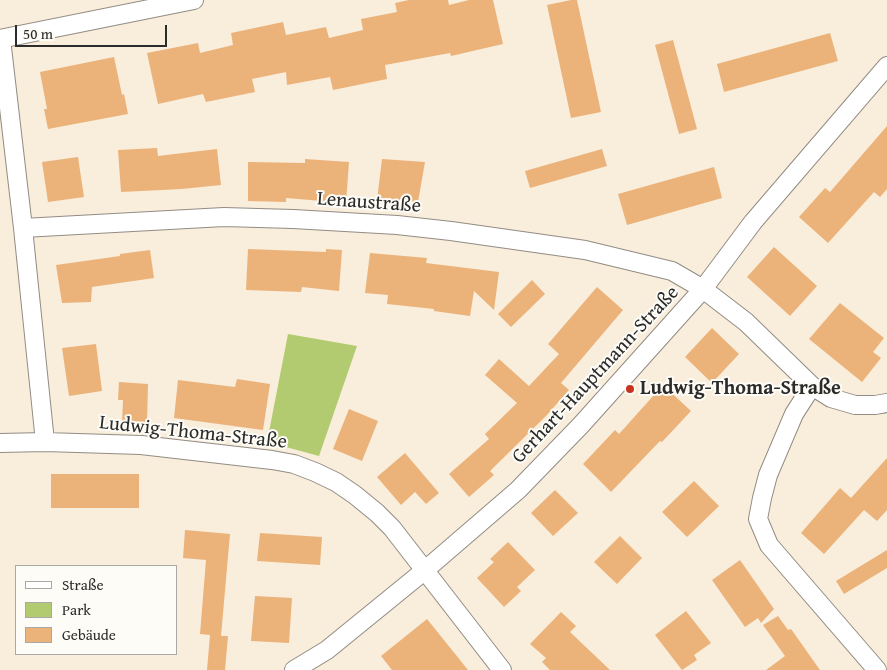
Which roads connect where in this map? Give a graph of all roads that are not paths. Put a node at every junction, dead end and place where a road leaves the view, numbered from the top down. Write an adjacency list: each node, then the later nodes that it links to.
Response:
1 (194, 0): 2 (street)
2 (1, 39): 4 (street)
3 (887, 66): 5 (street, Gerhart-Hauptmann-Straße)
4 (23, 228): 5 (street, Lenaustraße); 9 (street)
5 (703, 289): 6 (street, Lenaustraße); 10 (street, Gerhart-Hauptmann-Straße)
6 (812, 386): 7 (street, Lenaustraße); 13 (street)
7 (887, 403)
8 (0, 442): 9 (street, Ludwig-Thoma-Straße)
9 (46, 442): 10 (street, Ludwig-Thoma-Straße)
10 (424, 570): 11 (street, Gerhart-Hauptmann-Straße); 12 (street, Ludwig-Thoma-Straße)
11 (294, 670)
12 (502, 670)
13 (877, 670)

